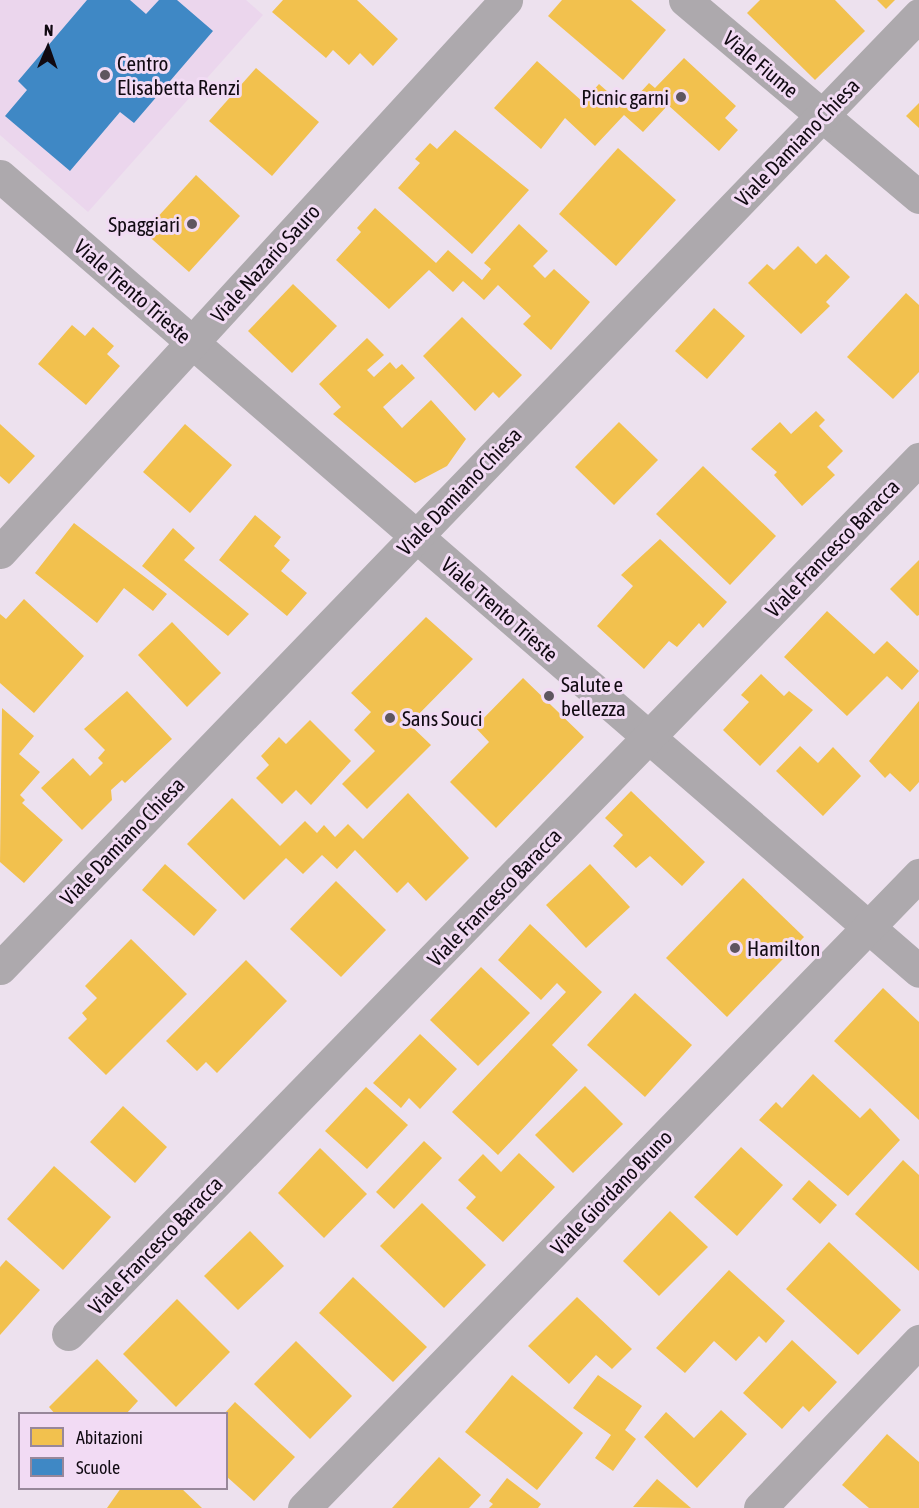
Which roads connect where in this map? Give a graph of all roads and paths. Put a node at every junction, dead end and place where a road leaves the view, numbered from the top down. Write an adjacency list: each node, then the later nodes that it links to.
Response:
1 (506, 0): 7 (street, Viale Nazario Sauro)
2 (686, 0): 4 (street, Viale Fiume)
3 (919, 15): 4 (street, Viale Damiano Chiesa)
4 (822, 115): 6 (street, Viale Fiume); 9 (street, Viale Damiano Chiesa)
5 (0, 176): 7 (street, Viale Trento Trieste)
6 (919, 197)
7 (192, 342): 9 (street, Viale Trento Trieste); 10 (street, Viale Nazario Sauro)
8 (919, 459): 11 (street, Viale Francesco Baracca)
9 (416, 536): 11 (street, Viale Trento Trieste); 14 (street, Viale Damiano Chiesa)
10 (0, 552)
11 (649, 738): 13 (street, Viale Trento Trieste); 16 (street, Viale Francesco Baracca)
12 (919, 875): 13 (street, Viale Giordano Bruno)
13 (868, 927): 15 (street, Viale Trento Trieste); 18 (street, Viale Giordano Bruno)
14 (0, 968)
15 (919, 971)
16 (68, 1334)
17 (919, 1341): 19 (street)
18 (303, 1508)
19 (760, 1508)

